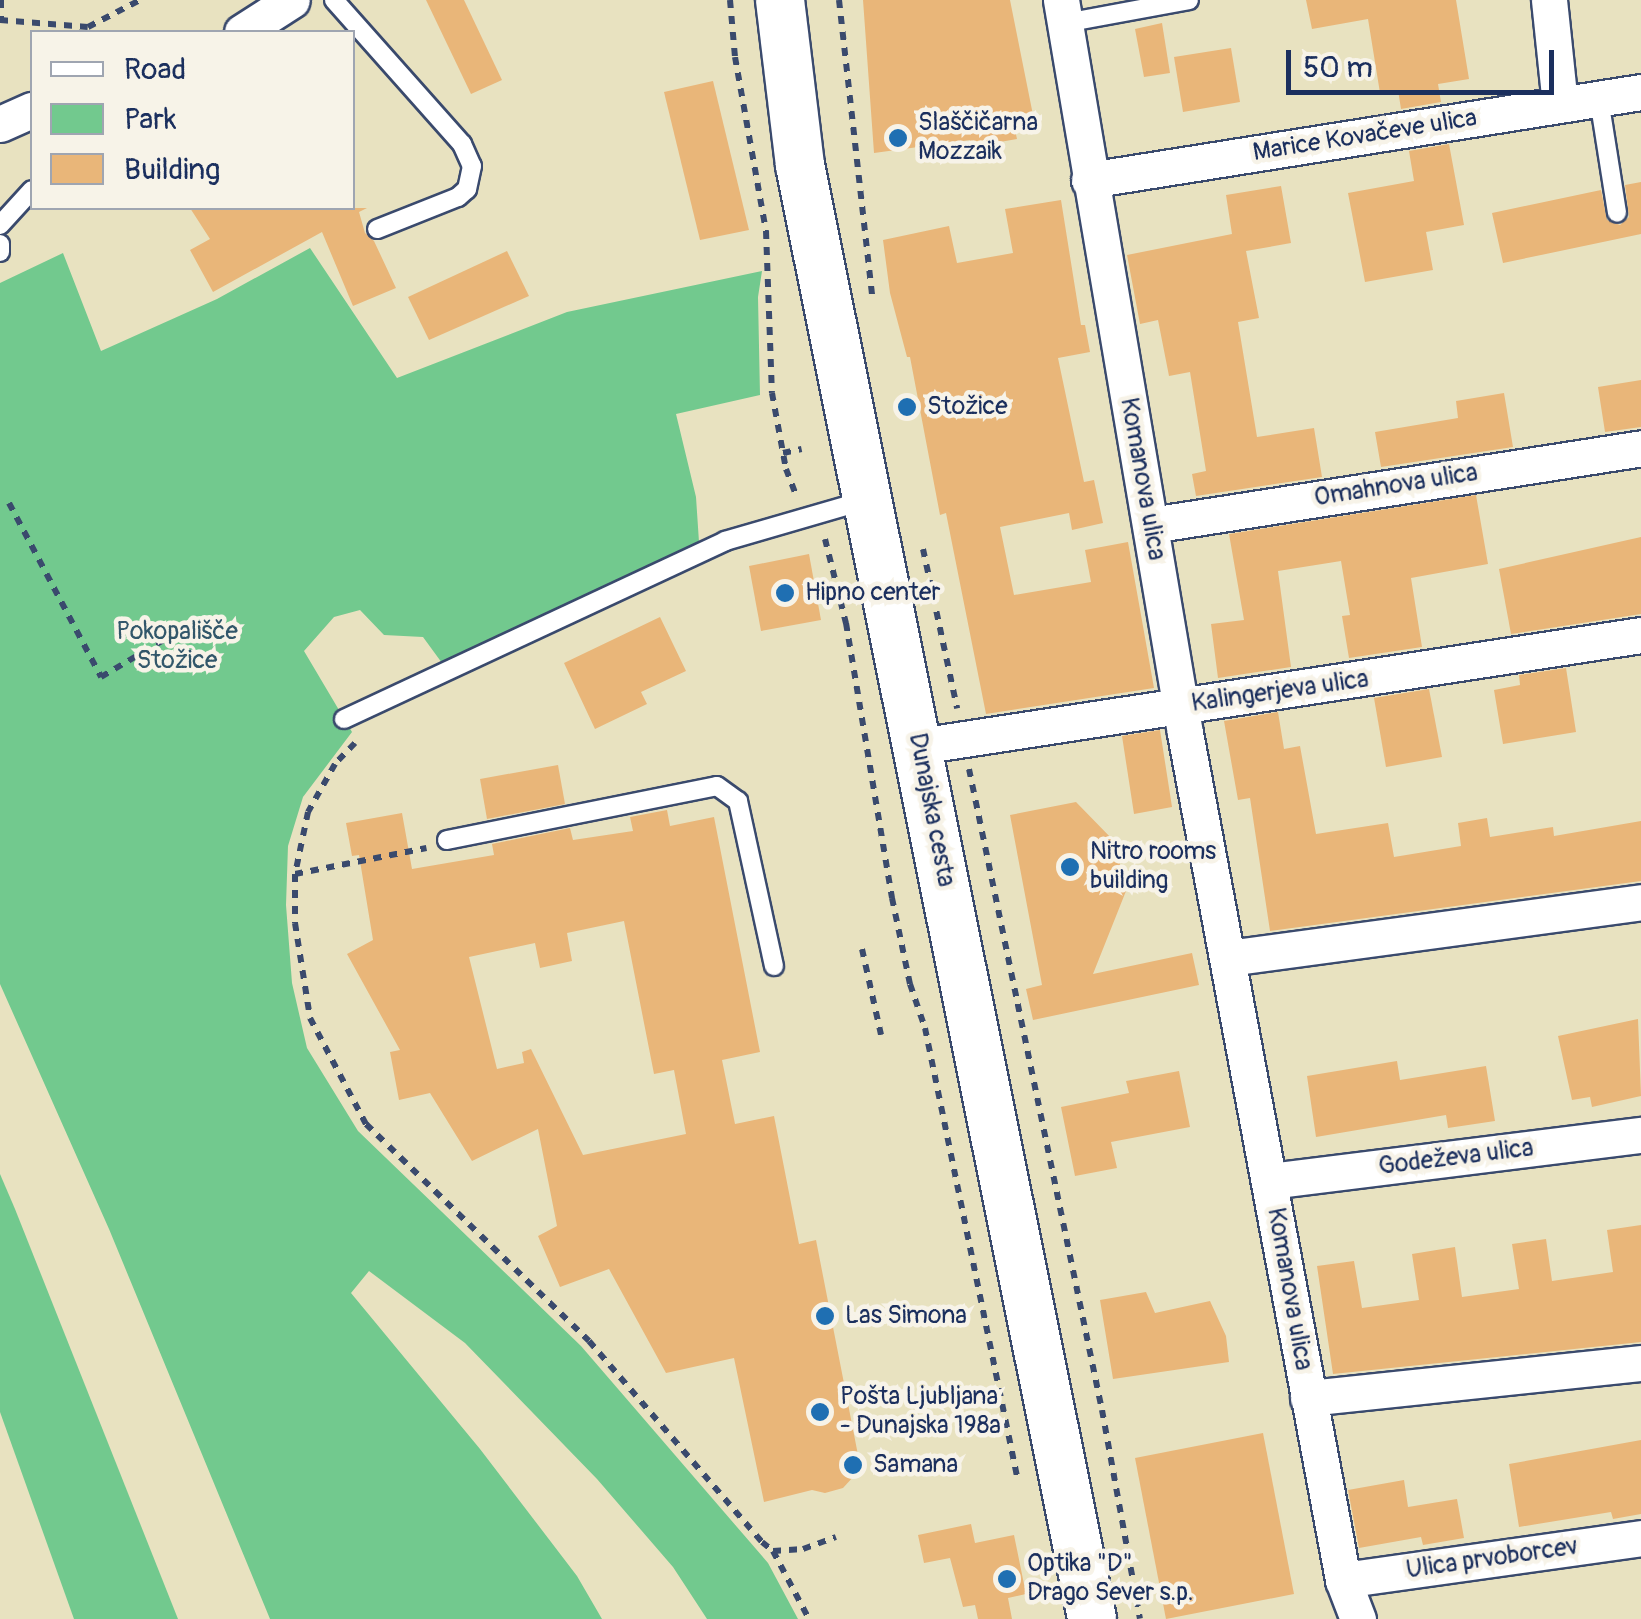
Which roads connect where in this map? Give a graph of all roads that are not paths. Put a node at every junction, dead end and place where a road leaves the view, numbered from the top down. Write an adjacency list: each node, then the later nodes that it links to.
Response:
1 (334, 0): 17 (lane)
2 (780, 0): 21 (main road, Dunajska cesta)
3 (1190, 0): 5 (lane)
4 (1549, 0): 10 (street)
5 (1063, 12): 13 (street, Komanova ulica)
6 (281, 14): 7 (street)
7 (246, 30)
8 (1641, 92): 9 (street, Marice Kovačeve ulica)
9 (1598, 99): 10 (street, Marice Kovačeve ulica); 15 (lane)
10 (1560, 104): 13 (street, Marice Kovačeve ulica)
11 (30, 111): 12 (street)
12 (0, 124)
13 (1089, 180): 22 (street, Komanova ulica)
14 (30, 192): 16 (lane)
15 (1617, 214)
16 (0, 225)
17 (377, 229)
18 (0, 244): 19 (lane)
19 (0, 252)
20 (1641, 448): 22 (street, Omahnova ulica)
21 (867, 500): 25 (lane); 26 (main road, Dunajska cesta)
22 (1150, 525): 24 (street, Komanova ulica)
23 (1641, 635): 24 (street, Kalingerjeva ulica)
24 (1180, 707): 26 (street, Kalingerjeva ulica); 29 (street, Komanova ulica)
25 (344, 718)
26 (941, 742): 37 (main road, Dunajska cesta)
27 (447, 840): 30 (lane)
28 (1641, 902): 29 (street)
29 (1228, 958): 32 (street, Komanova ulica)
30 (774, 966)
31 (1641, 1135): 32 (street, Godeževa ulica)
32 (1270, 1181): 34 (street, Komanova ulica)
33 (1641, 1363): 34 (street)
34 (1308, 1398): 36 (street, Komanova ulica)
35 (1641, 1538): 36 (street, Ulica prvoborcev)
36 (1342, 1580): 38 (street, Komanova ulica)
37 (1092, 1619)
38 (1358, 1619)

